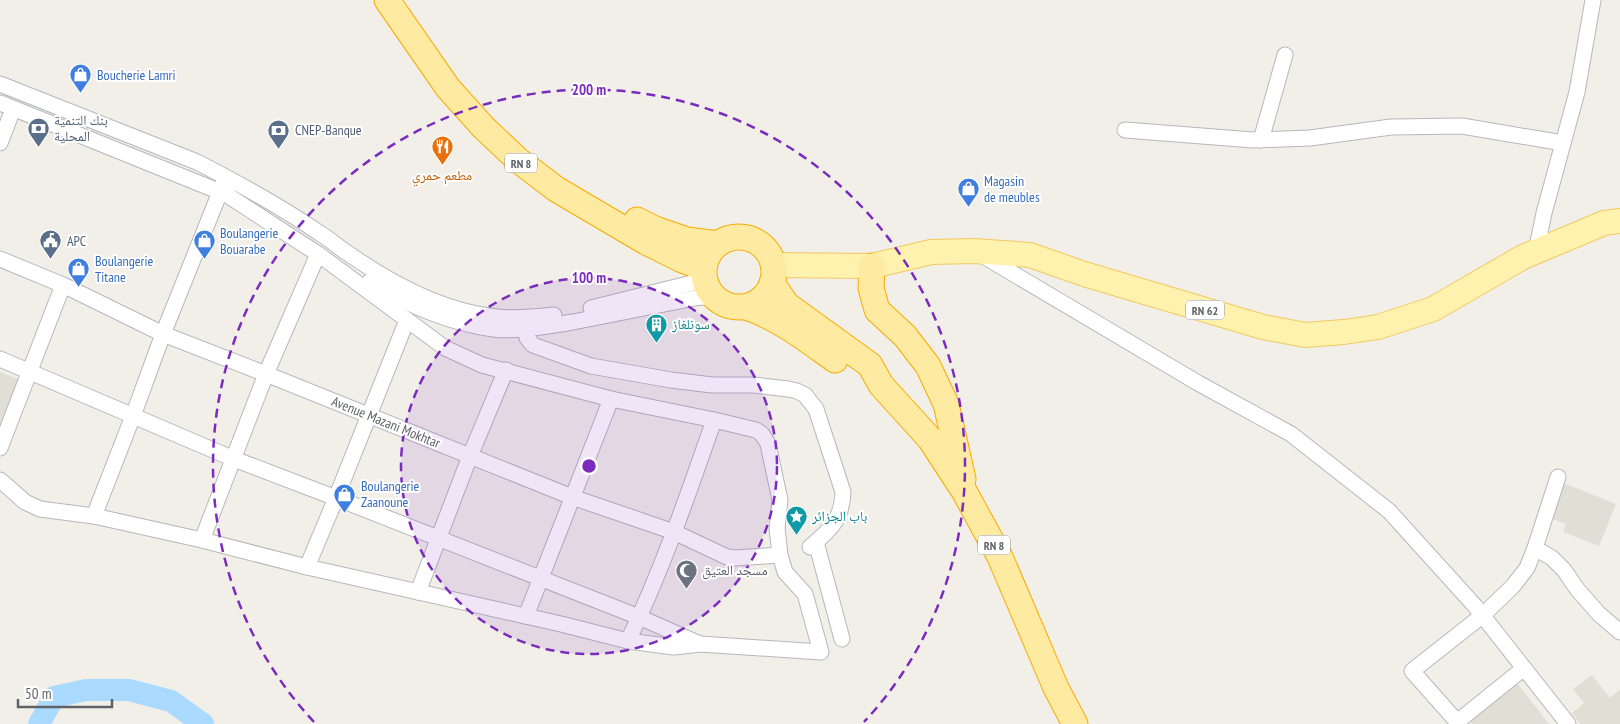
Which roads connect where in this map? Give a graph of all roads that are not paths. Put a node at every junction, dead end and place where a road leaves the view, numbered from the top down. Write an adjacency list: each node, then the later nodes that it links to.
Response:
1 (387, 0): 20 (highway, RN 8)
2 (403, 0): 14 (highway, RN 8)
3 (1593, 0): 11 (street)
4 (1285, 55): 9 (street)
5 (0, 84): 12 (street)
6 (0, 102): 12 (street)
7 (10, 117): 10 (street)
8 (1125, 130): 9 (street)
9 (1261, 140): 11 (street)
10 (0, 143)
11 (1563, 143): 16 (street)
12 (224, 184): 17 (street); 26 (street); 27 (street)
13 (1620, 221): 16 (main road, RN 62)
14 (718, 244): 20 (highway); 21 (highway)
15 (974, 251): 16 (main road, RN 62); 19 (main road, RN 62); 54 (street)
16 (1536, 252)
17 (318, 254): 25 (street); 31 (street)
18 (0, 259): 22 (street, Avenue Mazani Mokhtar)
19 (872, 266): 21 (main road, RN 62); 42 (highway)
20 (704, 272): 23 (highway); 26 (street)
21 (773, 274): 24 (highway); 32 (highway, RN 8)
22 (63, 284): 27 (street, Avenue Mazani Mokhtar); 30 (street)
23 (715, 298): 24 (highway); 26 (street)
24 (746, 307): 32 (highway, RN 8)
25 (407, 320): 29 (street); 34 (street)
26 (526, 323): 58 (street)
27 (162, 334): 31 (street, Avenue Mazani Mokhtar); 35 (street)
28 (0, 359): 30 (street)
29 (506, 370): 33 (street); 38 (street)
30 (31, 371): 35 (street); 37 (street)
31 (266, 374): 34 (street, Avenue Mazani Mokhtar); 39 (street)
32 (881, 385): 42 (highway, RN 8)
33 (611, 400): 36 (street); 43 (street)
34 (370, 415): 38 (street, Avenue Mazani Mokhtar); 44 (street)
35 (134, 416): 39 (street); 45 (street)
36 (714, 420): 46 (street); 50 (street)
37 (0, 448)
38 (470, 456): 43 (street, Avenue Mazani Mokhtar); 47 (street)
39 (234, 460): 44 (street); 48 (street)
40 (1558, 477): 49 (street)
41 (0, 480): 45 (street)
42 (964, 491): 63 (highway, RN 8)
43 (572, 497): 46 (street, Avenue Mazani Mokhtar); 52 (street)
44 (336, 498): 47 (street); 51 (street)
45 (94, 516): 48 (street)
46 (674, 532): 50 (street, Avenue Mazani Mokhtar); 56 (street)
47 (440, 539): 52 (street); 53 (street)
48 (202, 540): 51 (street)
49 (1535, 548): 54 (street); 57 (street)
50 (780, 555): 60 (street)
51 (307, 567): 53 (street)
52 (541, 578): 55 (street); 56 (street)
53 (418, 592): 55 (street)
54 (1482, 615): 61 (street); 62 (street)
55 (526, 616): 59 (street)
56 (639, 617): 59 (street); 60 (street)
57 (1620, 632)
58 (842, 639)
59 (628, 641): 60 (street)
60 (700, 644)
61 (1524, 668): 62 (street); 64 (street)
62 (1458, 723)
63 (1075, 724)
64 (1568, 724)

